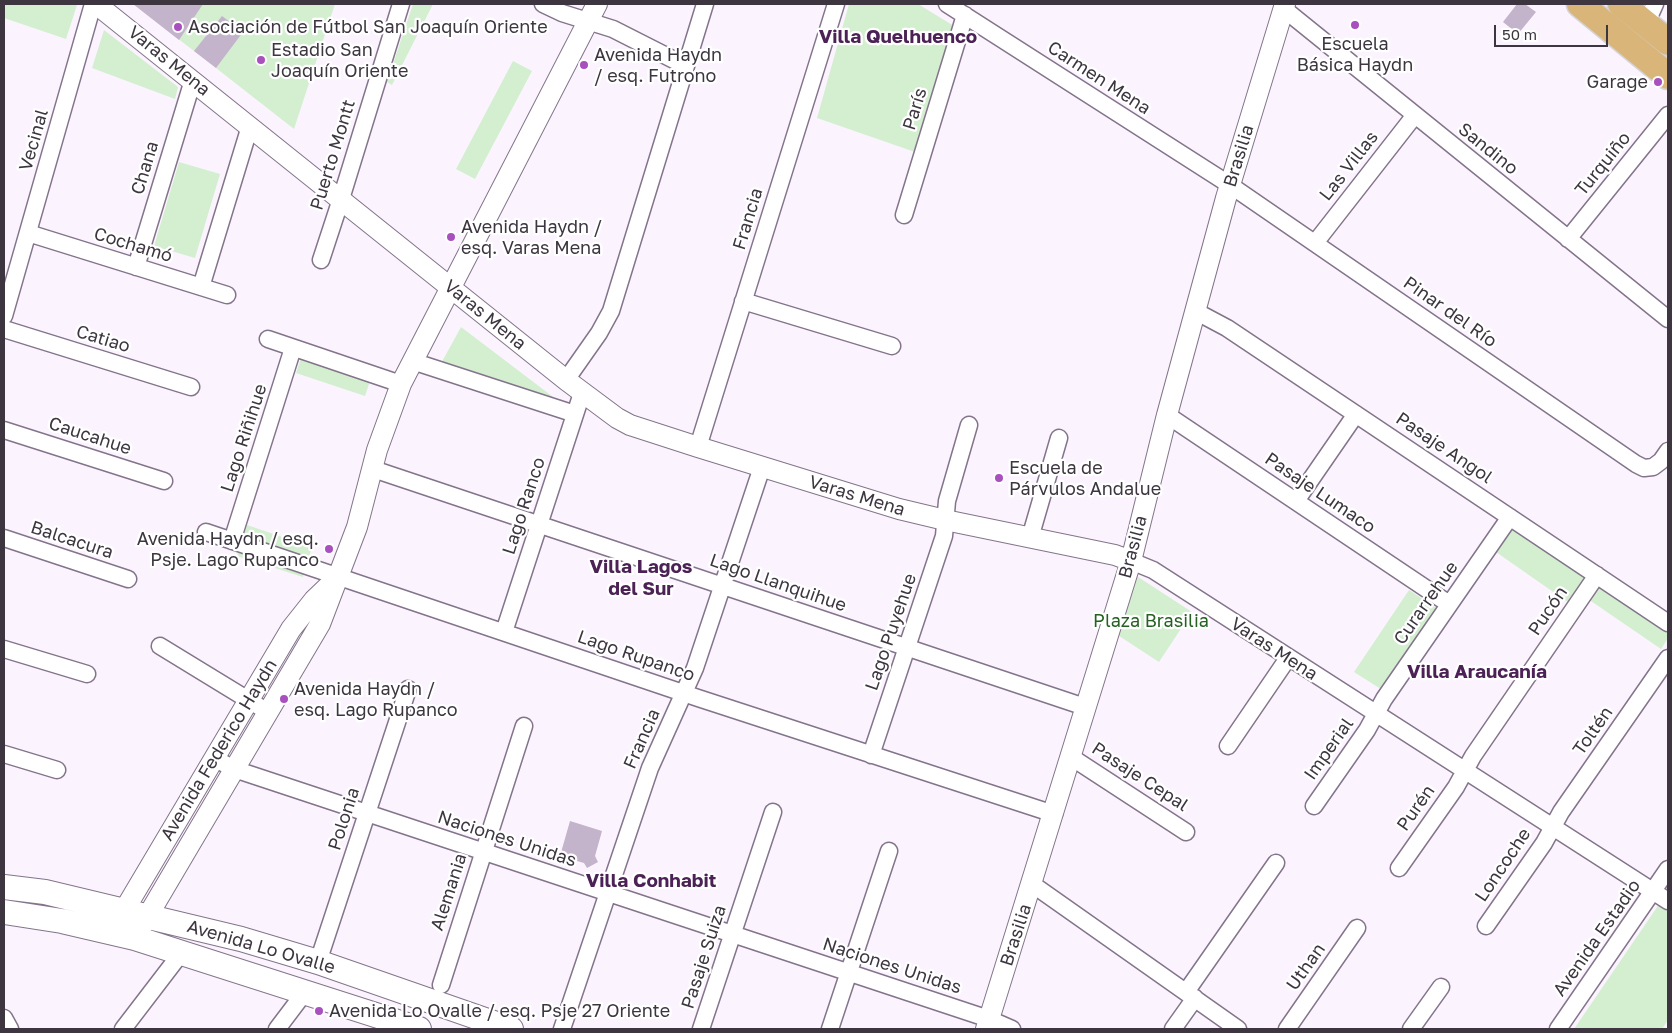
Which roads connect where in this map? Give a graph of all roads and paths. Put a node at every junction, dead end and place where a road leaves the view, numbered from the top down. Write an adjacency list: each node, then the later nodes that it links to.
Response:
1 (95, 4): 16 (street, Varas Mena); 23 (street, Vecinal)
2 (400, 4): 21 (street, Puerto Montt)
3 (543, 4): 10 (street)
4 (705, 4): 14 (street)
5 (836, 4): 31 (street, Francia)
6 (947, 4): 12 (street, Carmen Mena)
7 (1580, 4): 15 (main road)
8 (1622, 4): 11 (main road)
9 (1285, 6): 17 (street, Sandino); 20 (street, Brasilia)
10 (592, 12): 14 (street); 28 (street, Avenida Federico Haydn)
11 (1651, 14): 13 (main road)
12 (964, 15): 20 (street, Carmen Mena); 22 (street, París)
13 (1668, 42)
14 (686, 66): 40 (street)
15 (1668, 76)
16 (193, 80): 19 (street, Varas Mena); 27 (street, Chana)
17 (1415, 115): 24 (street, Sandino); 25 (street, Las Villas)
18 (1668, 115): 24 (street, Turquiño)
19 (250, 126): 21 (street, Varas Mena); 29 (street)
20 (1230, 185): 25 (street, Pinar del Río); 32 (street, Brasilia)
21 (341, 199): 26 (street, Puerto Montt); 28 (street, Varas Mena)
22 (904, 215)
23 (28, 233): 27 (street, Cochamó); 33 (street, Vecinal)
24 (1568, 239): 34 (street, Sandino)
25 (1315, 242): 51 (street, Pinar del Río)
26 (321, 260)
27 (136, 267): 29 (street, Cochamó)
28 (450, 286): 39 (street, Avenida Federico Haydn); 40 (street, Varas Mena)
29 (201, 287): 30 (street, Cochamó)
30 (226, 295)
31 (743, 300): 37 (street); 50 (street, Francia)
32 (1195, 311): 45 (street, Pasaje Angol); 46 (street, Brasilia)
33 (4, 316)
34 (1668, 319)
35 (4, 329): 42 (street, Catiao)
36 (268, 339): 38 (street)
37 (892, 346)
38 (294, 348): 41 (street); 62 (street, Lago Riñihue)
39 (412, 361): 41 (street, Avenida Federico Haydn); 44 (street)
40 (566, 380): 43 (street, Varas Mena)
41 (401, 384): 53 (street, Avenida Federico Haydn)
42 (191, 387)
43 (582, 393): 44 (street, Lago Ranco); 50 (street, Varas Mena)
44 (575, 414): 58 (street, Lago Ranco)
45 (1356, 414): 55 (street); 56 (street, Pasaje Angol)
46 (1167, 415): 55 (street, Pasaje Lumaco); 63 (street, Brasilia)
47 (968, 425): 57 (street, Lago Puyehue)
48 (4, 430): 54 (street, Caucahue)
49 (1059, 438): 61 (street)
50 (698, 447): 52 (street, Varas Mena)
51 (1668, 451)
52 (762, 467): 57 (street, Varas Mena); 67 (street, Francia)
53 (373, 468): 58 (street, Lago Llanquihue); 65 (street, Avenida Federico Haydn)
54 (164, 481)
55 (1296, 501): 68 (street, Pasaje Lumaco)
56 (1510, 516): 64 (street, Pasaje Angol); 68 (street, Curarrehue)
57 (945, 520): 61 (street, Varas Mena); 72 (street, Lago Puyehue)
58 (539, 524): 67 (street, Lago Llanquihue); 70 (street, Lago Ranco)
59 (206, 532): 62 (street, Lago Rupanco)
60 (4, 538): 66 (street, Balcacura)
61 (1030, 538): 63 (street, Varas Mena)
62 (232, 541): 65 (street, Lago Rupanco)
63 (1131, 561): 74 (street, Varas Mena); 80 (street, Brasilia)
64 (1597, 574): 69 (street, Pasaje Angol); 91 (street, Pucón)
65 (338, 577): 70 (street, Lago Rupanco); 79 (street, Avenida Federico Haydn); 81 (street, Avenida Federico Haydn)
66 (128, 579)
67 (722, 585): 72 (street, Lago Llanquihue); 78 (street, Francia)
68 (1450, 604): 82 (street, Curarrehue)
69 (1668, 623)
70 (504, 632): 78 (street, Lago Rupanco)
71 (160, 646): 79 (street)
72 (908, 647): 80 (street, Lago Llanquihue); 86 (street, Lago Puyehue)
73 (4, 649): 76 (street)
74 (1288, 658): 82 (street, Varas Mena); 84 (street)
75 (1668, 658): 97 (street, Toltén)
76 (87, 674)
77 (408, 689): 94 (street, Polonia)
78 (684, 693): 86 (street, Lago Rupanco); 108 (street, Francia)
79 (249, 699): 81 (street); 88 (street, Avenida Federico Haydn)
80 (1086, 707): 87 (street, Brasilia)
81 (268, 712): 89 (street, Avenida Federico Haydn)
82 (1376, 714): 91 (street, Varas Mena); 92 (street, Imperial)
83 (524, 726): 101 (street, Alemania)
84 (1228, 746)
85 (4, 754): 90 (street)
86 (871, 754): 95 (street, Lago Rupanco)
87 (1071, 757): 95 (street, Brasilia); 98 (street, Pasaje Cepal)
88 (214, 758): 89 (street, Naciones Unidas); 96 (street, Avenida Federico Haydn)
89 (234, 769): 94 (street, Naciones Unidas); 99 (street, Avenida Federico Haydn)
90 (58, 770)
91 (1465, 771): 97 (street, Varas Mena); 103 (street, Purén)
92 (1314, 806)
93 (773, 812): 116 (street, Pasaje Suiza)
94 (367, 813): 101 (street, Naciones Unidas); 119 (street, Polonia)
95 (1054, 814): 105 (street, Brasilia)
96 (173, 826): 99 (street); 110 (street, Avenida Federico Haydn)
97 (1553, 827): 107 (street, Varas Mena); 113 (street, Loncoche)
98 (1186, 832)
99 (193, 838): 112 (street, Avenida Federico Haydn)
100 (889, 851): 120 (street)
101 (483, 852): 108 (street, Naciones Unidas); 121 (street, Alemania)
102 (1276, 863): 124 (street)
103 (1399, 868)
104 (1668, 869): 107 (street, Avenida Estadio)
105 (1032, 884): 124 (street); 125 (street, Brasilia)
106 (4, 887): 110 (main road, Avenida Lo Ovalle)
107 (1653, 891): 109 (street, Varas Mena); 138 (street, Avenida Estadio)
108 (608, 894): 116 (street, Naciones Unidas); 130 (street, Francia)
109 (1668, 901)
110 (124, 910): 112 (main road, Avenida Lo Ovalle); 115 (street, Avenida Federico Haydn)
111 (4, 912): 115 (main road, Avenida Lo Ovalle)
112 (148, 916): 117 (street, Avenida Federico Haydn); 119 (main road, Avenida Lo Ovalle)
113 (1486, 926)
114 (1357, 928): 136 (street, Uthan)
115 (112, 932): 117 (main road, Avenida Lo Ovalle)
116 (732, 935): 120 (street, Naciones Unidas); 131 (street, Pasaje Suiza)
117 (135, 938): 118 (main road, Avenida Lo Ovalle)
118 (182, 952): 123 (main road, Avenida Lo Ovalle); 126 (street)
119 (318, 962): 129 (main road, Avenida Lo Ovalle)
120 (849, 973): 125 (street, Naciones Unidas); 132 (street)
121 (441, 986)
122 (1441, 986): 137 (street)
123 (305, 992): 127 (street); 128 (main road, Avenida Lo Ovalle)
124 (1190, 995): 134 (street); 135 (street)
125 (987, 1024): 133 (street, Naciones Unidas)
126 (123, 1029)
127 (277, 1029)
128 (419, 1029)
129 (512, 1029)
130 (562, 1029)
131 (701, 1029)
132 (830, 1029)
133 (1012, 1029)
134 (1173, 1029)
135 (1238, 1029)
136 (1287, 1029)
137 (1411, 1029)
138 (1558, 1029)

